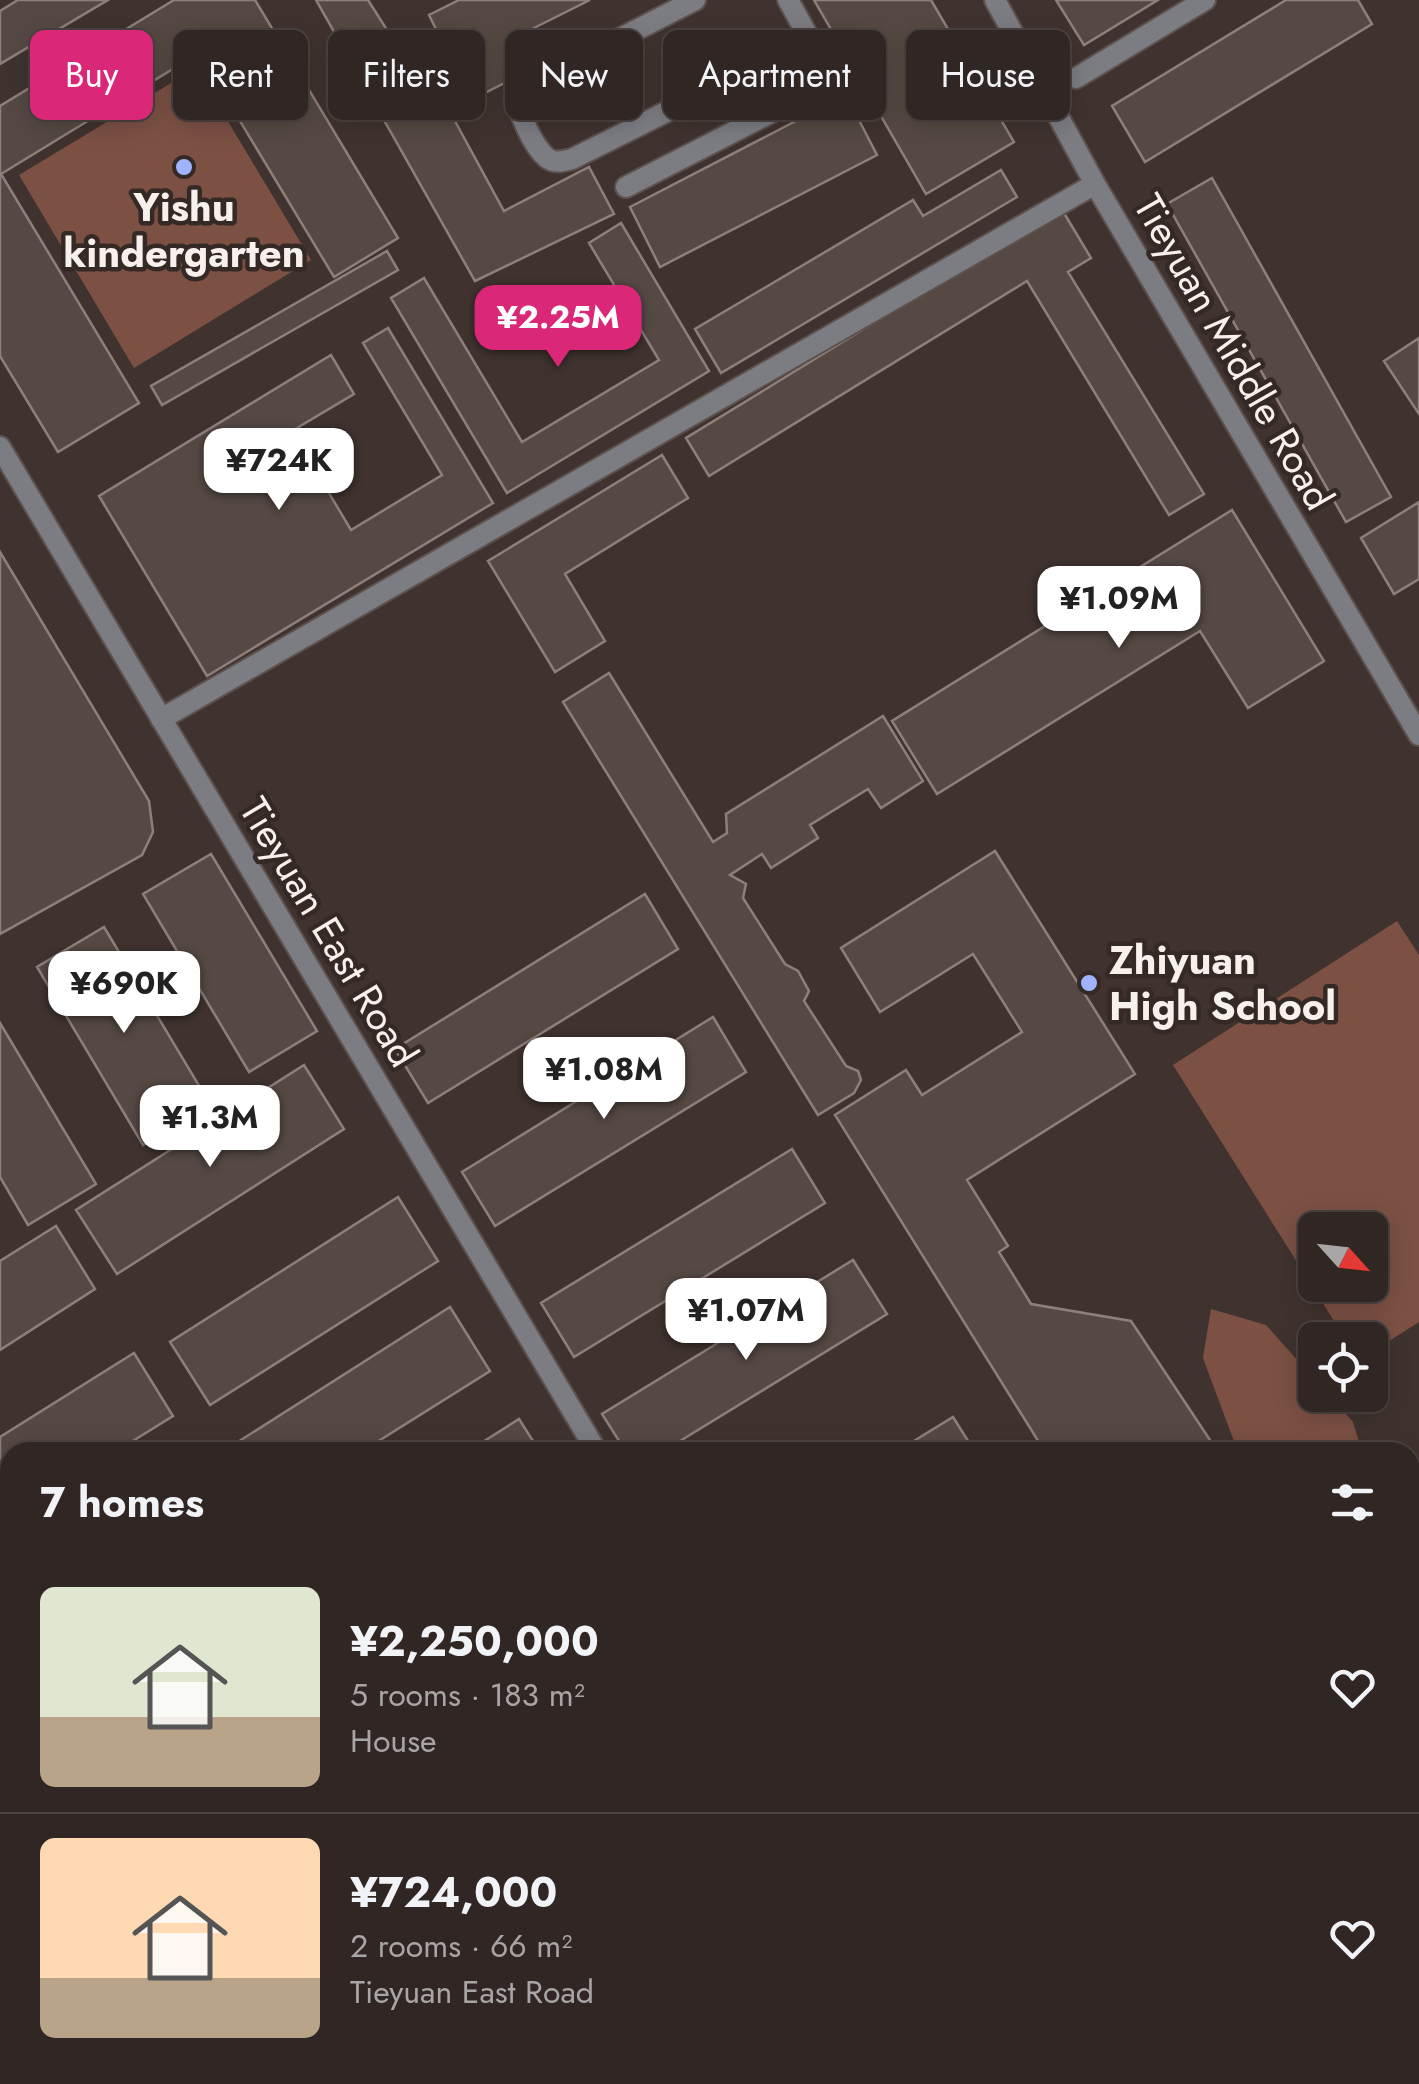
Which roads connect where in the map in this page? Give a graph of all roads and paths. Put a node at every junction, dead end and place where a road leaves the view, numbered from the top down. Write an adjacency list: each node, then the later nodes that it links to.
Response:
1 (696, 0): 7 (street)
2 (788, 0): 5 (street)
3 (995, 0): 9 (street, Tieyuan Middle Road)
4 (1206, 0): 6 (street)
5 (804, 30)
6 (1076, 78)
7 (663, 114)
8 (757, 120): 10 (street)
9 (1095, 184): 12 (street); 13 (street, Tieyuan Middle Road)
10 (626, 187)
11 (0, 448): 12 (street, Tieyuan East Road)
12 (161, 718): 14 (street, Tieyuan East Road)
13 (1419, 735)
14 (591, 1442)

